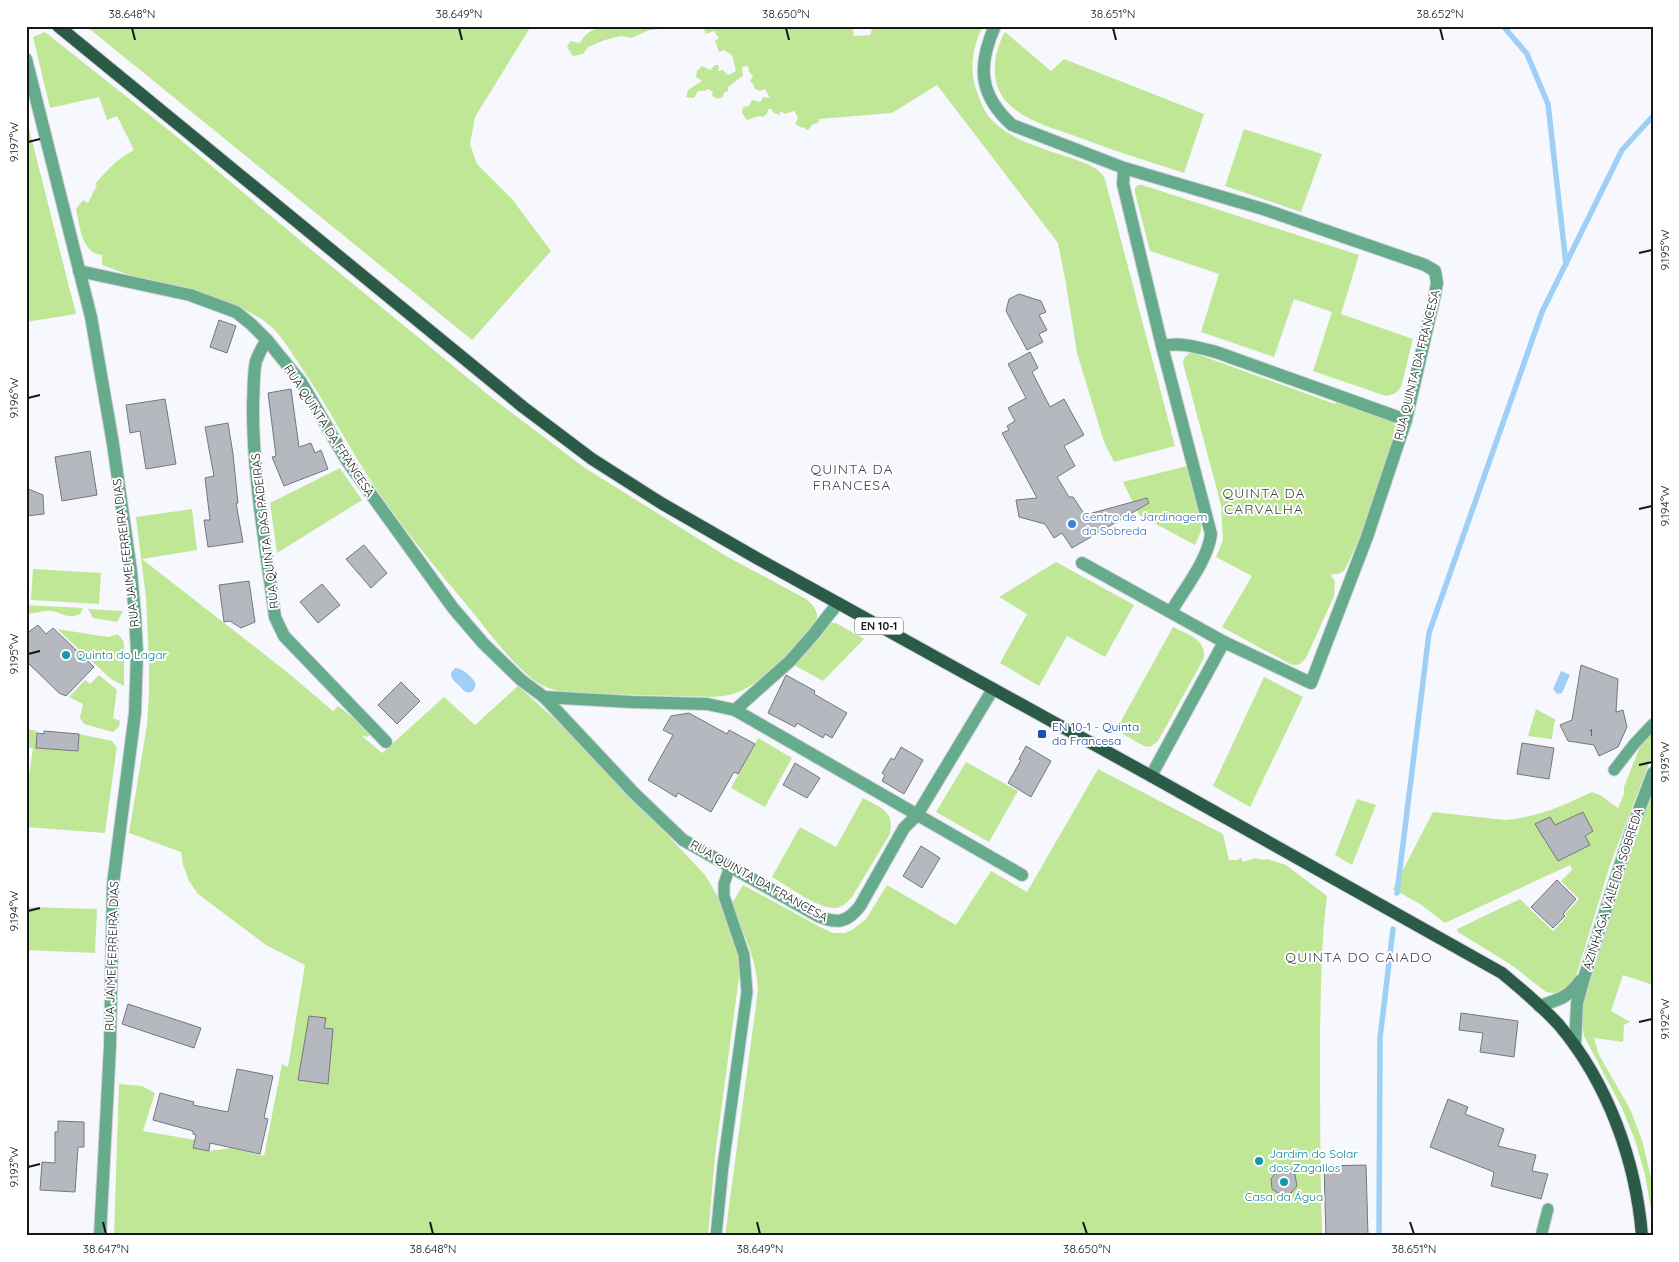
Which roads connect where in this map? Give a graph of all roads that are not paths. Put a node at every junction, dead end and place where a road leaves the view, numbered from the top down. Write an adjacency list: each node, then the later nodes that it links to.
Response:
1 (58, 26): 10 (main road, EN 10-1)
2 (995, 26): 4 (street, RUA QUINTA DA FRANCESA)
3 (26, 59): 5 (street, RUA JAIME FERREIRA DIAS)
4 (1124, 168): 7 (street); 8 (street, RUA QUINTA DA FRANCESA)
5 (79, 271): 6 (street, RUA QUINTA DA FRANCESA); 28 (street, RUA JAIME FERREIRA DIAS)
6 (267, 340): 14 (street, RUA QUINTA DA FRANCESA); 17 (street, RUA QUINTA DAS PADEIRAS)
7 (1162, 346): 8 (street); 11 (street)
8 (1406, 420): 12 (street, RUA QUINTA DA FRANCESA)
9 (1082, 563): 11 (street)
10 (838, 603): 13 (main road, EN 10-1); 15 (street)
11 (1171, 612): 12 (street)
12 (1224, 642): 20 (street)
13 (993, 689): 20 (main road, EN 10-1); 21 (street, RUA QUINTA DA FRANCESA)
14 (544, 697): 15 (street); 22 (street, RUA QUINTA DA FRANCESA)
15 (735, 710): 21 (street)
16 (1653, 724): 18 (lane)
17 (386, 742)
18 (1614, 770)
19 (1653, 773): 24 (street, AZINHAGA VALE DA SOBREDA)
20 (1151, 776): 25 (main road, EN 10-1)
21 (917, 815): 22 (street, RUA QUINTA DA FRANCESA); 23 (street)
22 (730, 866): 29 (lane)
23 (1022, 875)
24 (1584, 978): 25 (street, AZINHAGA VALE DA SOBREDA); 26 (street, AZINHAGA VALE DA SOBREDA)
25 (1539, 1006): 26 (main road, EN 10-1)
26 (1575, 1046): 31 (main road, EN 10-1)
27 (1548, 1209): 30 (lane)
28 (100, 1236)
29 (716, 1236)
30 (1541, 1236)
31 (1642, 1236)

